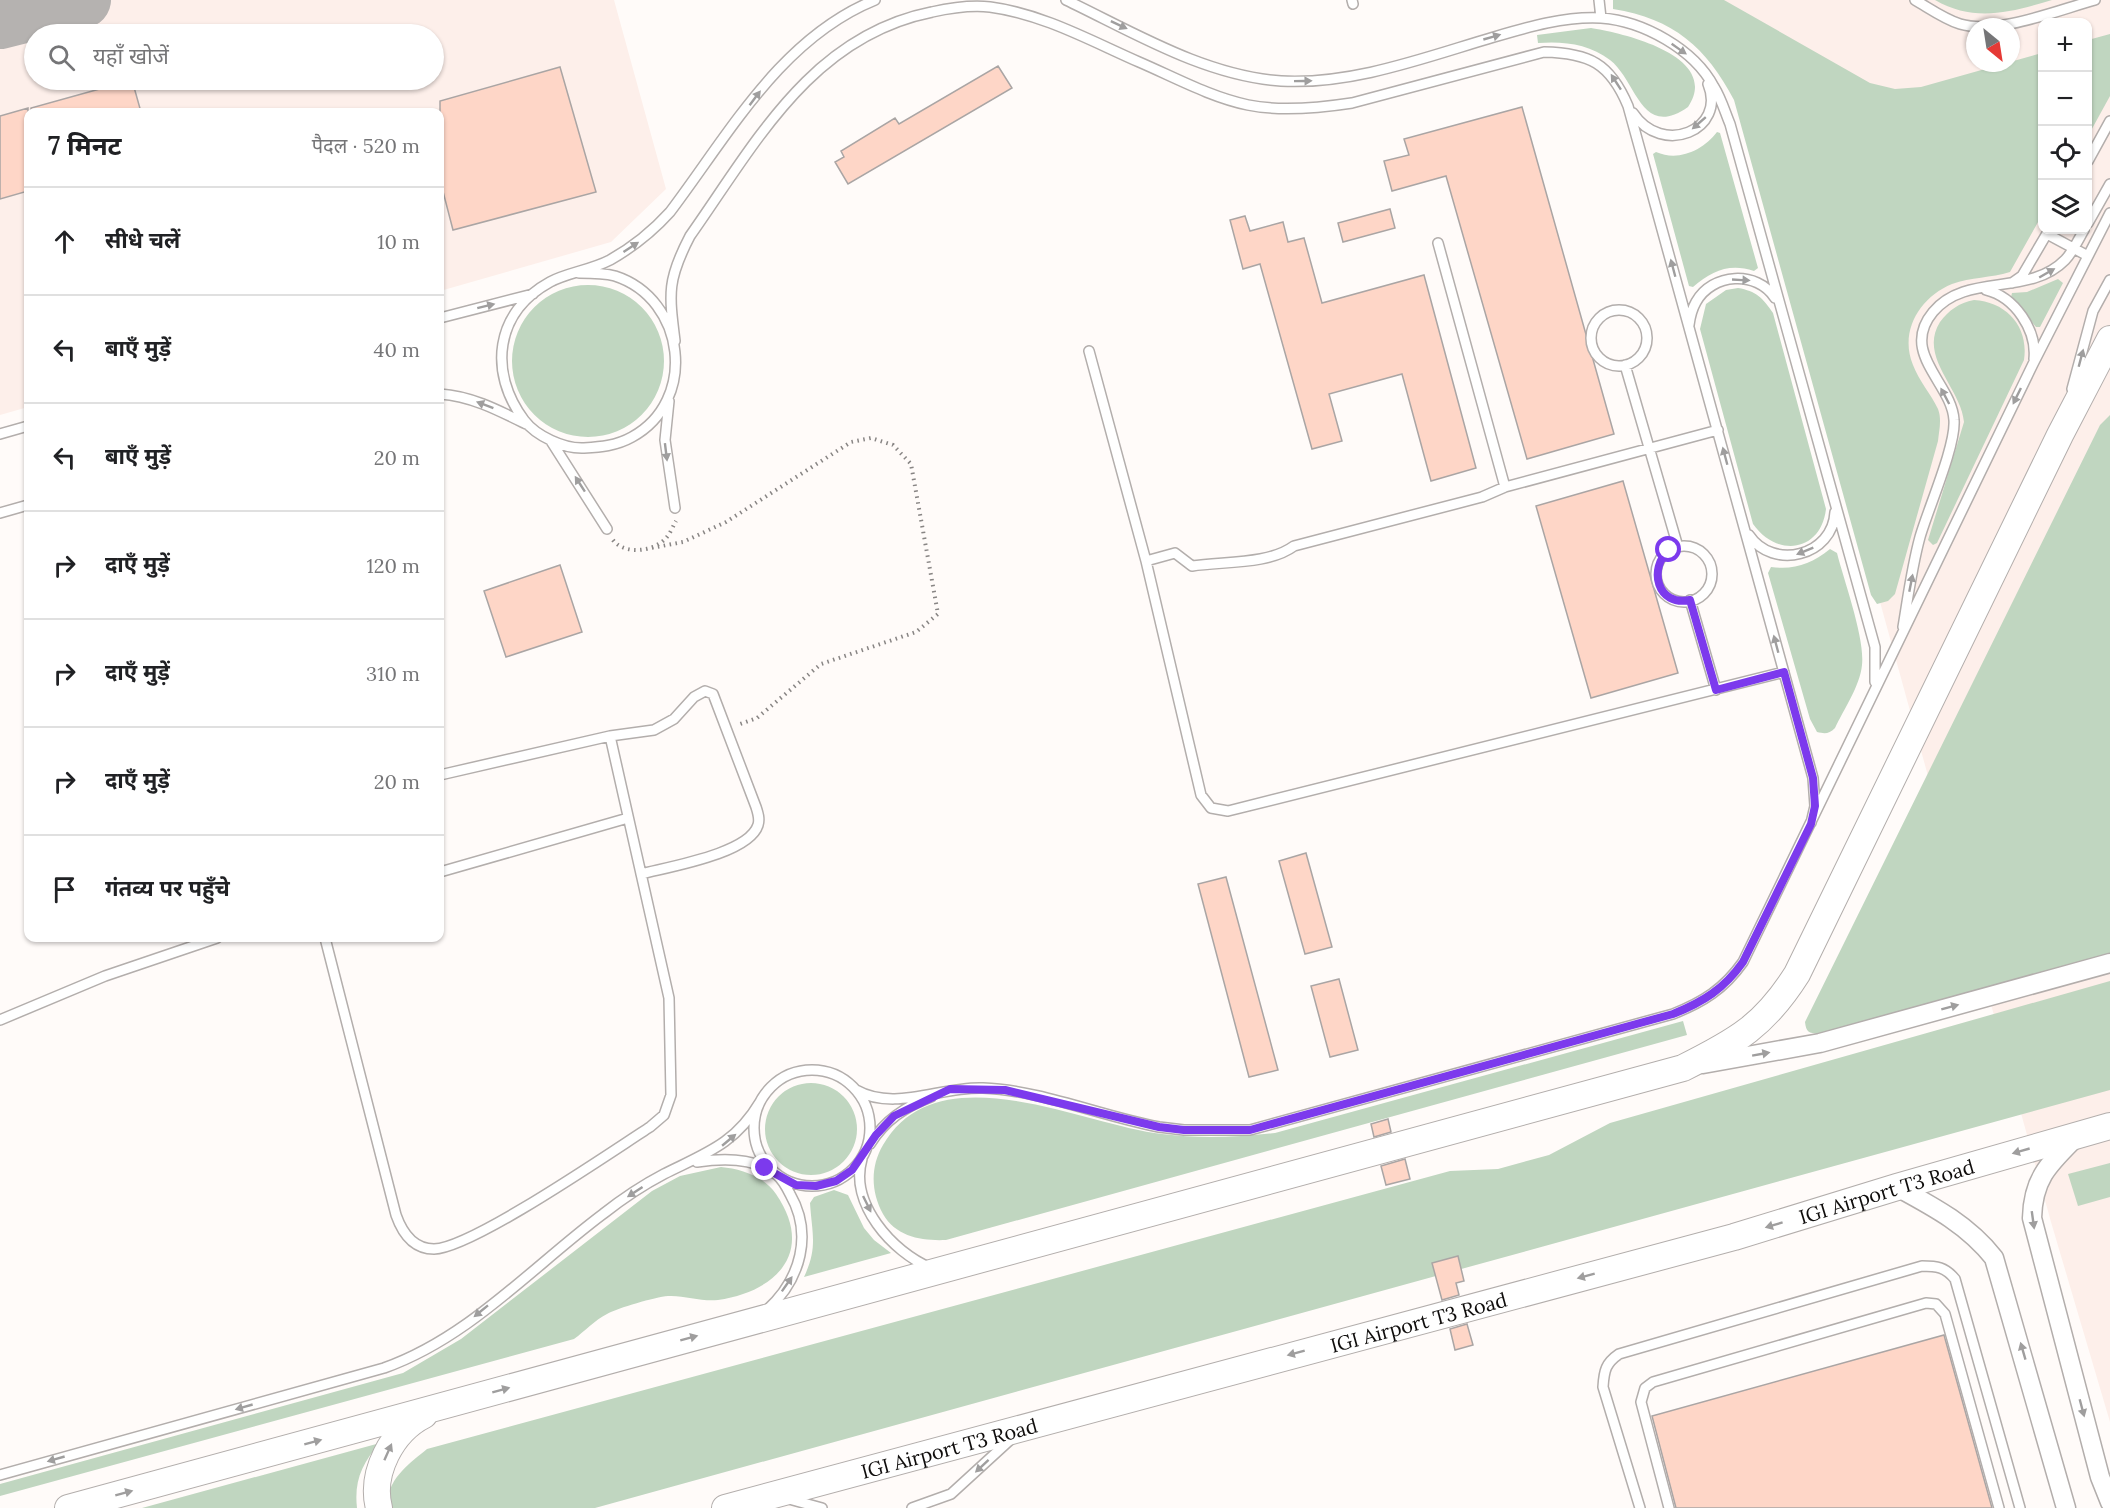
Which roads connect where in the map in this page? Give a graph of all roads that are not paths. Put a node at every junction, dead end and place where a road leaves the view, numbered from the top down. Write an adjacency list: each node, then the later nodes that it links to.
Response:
1 (875, 0): 20 (lane, one-way to 1)
2 (1066, 0): 6 (lane, one-way to 6)
3 (1599, 0): 6 (lane)
4 (1915, 0): 5 (lane)
5 (2095, 0)
6 (1601, 18): 7 (lane, one-way to 7)
7 (1703, 71): 8 (lane, one-way to 8); 25 (lane)
8 (1628, 106): 27 (lane, one-way to 8); 28 (lane, one-way to 28)
9 (2110, 121): 10 (lane)
10 (2092, 154)
11 (2110, 184): 13 (lane)
12 (2110, 213): 19 (lane)
13 (2092, 216)
14 (2047, 234): 22 (lane)
15 (2051, 234): 18 (lane)
16 (2082, 234): 18 (lane)
17 (1438, 243): 42 (lane)
18 (2074, 248): 19 (lane); 22 (lane, one-way to 18)
19 (2088, 256): 32 (lane)
20 (579, 273): 24 (lane); 28 (lane)
21 (2110, 280): 39 (lane, one-way to 21)
22 (2007, 285): 23 (lane)
23 (1977, 289): 32 (lane); 52 (lane, one-way to 23)
24 (533, 294): 26 (lane, one-way to 24); 35 (lane)
25 (1779, 304): 27 (lane, one-way to 25); 44 (lane)
26 (444, 317)
27 (1689, 327): 37 (lane)
28 (675, 341): 34 (lane)
29 (2108, 346): 39 (main road)
30 (1089, 351): 50 (lane)
31 (1625, 364): 31 (lane); 41 (lane)
32 (2033, 364): 52 (lane, one-way to 52)
33 (444, 395): 35 (lane, one-way to 33)
34 (670, 396): 40 (lane); 45 (lane, one-way to 45)
35 (528, 425): 40 (lane)
36 (24, 427): 38 (lane)
37 (1718, 430): 41 (lane); 47 (lane, one-way to 37)
38 (0, 434)
39 (2060, 435): 66 (main road)
40 (551, 441): 48 (lane, one-way to 40)
41 (1648, 447): 42 (lane); 49 (lane)
42 (1505, 487): 50 (lane)
43 (24, 506): 46 (lane)
44 (1835, 507): 47 (lane, one-way to 47); 55 (lane)
45 (675, 508)
46 (0, 513)
47 (1745, 528): 53 (lane, one-way to 47)
48 (607, 529)
49 (1678, 547): 51 (lane); 51 (lane)
50 (1146, 561): 54 (lane)
51 (1690, 600): 54 (lane)
52 (1900, 641): 55 (lane)
53 (1784, 672): 54 (lane); 59 (lane)
54 (1716, 690)
55 (1872, 696): 59 (lane)
56 (610, 736): 57 (lane); 58 (lane); 61 (lane)
57 (444, 774)
58 (628, 818): 60 (lane); 61 (lane)
59 (1811, 824): 67 (lane)
60 (444, 871)
61 (641, 874): 63 (lane)
62 (205, 942): 65 (lane)
63 (326, 942)
64 (2110, 963): 66 (street, one-way to 64)
65 (0, 1020)
66 (1683, 1068): 76 (main road)
67 (950, 1089): 68 (lane); 72 (lane)
68 (856, 1090): 69 (lane); 72 (lane)
69 (760, 1102): 73 (lane, one-way to 69); 74 (lane)
70 (2110, 1126): 71 (main road, IGI Airport T3 Road)
71 (2077, 1135): 75 (main road, IGI Airport T3 Road, one-way to 75); 82 (street, one-way to 82)
72 (864, 1154): 74 (lane); 76 (lane, one-way to 76)
73 (686, 1164): 74 (lane); 80 (lane, one-way to 80)
74 (778, 1176): 77 (lane, one-way to 74)
75 (1898, 1187): 79 (main road, IGI Airport T3 Road, one-way to 79); 92 (street, one-way to 75)
76 (949, 1267): 77 (main road)
77 (745, 1323): 78 (main road, one-way to 77)
78 (440, 1407): 83 (main road, one-way to 78); 84 (main road, one-way to 78)
79 (1024, 1426): 81 (main road, IGI Airport T3 Road); 87 (lane, one-way to 87)
80 (0, 1475)
81 (773, 1494): 85 (main road, IGI Airport T3 Road); 86 (lane)
82 (2110, 1502)
83 (68, 1508)
84 (379, 1508)
85 (725, 1508)
86 (822, 1508)
87 (912, 1508)
88 (1640, 1508): 91 (lane)
89 (1669, 1508): 90 (lane)
90 (1999, 1508)
91 (2020, 1508)
92 (2066, 1508)

